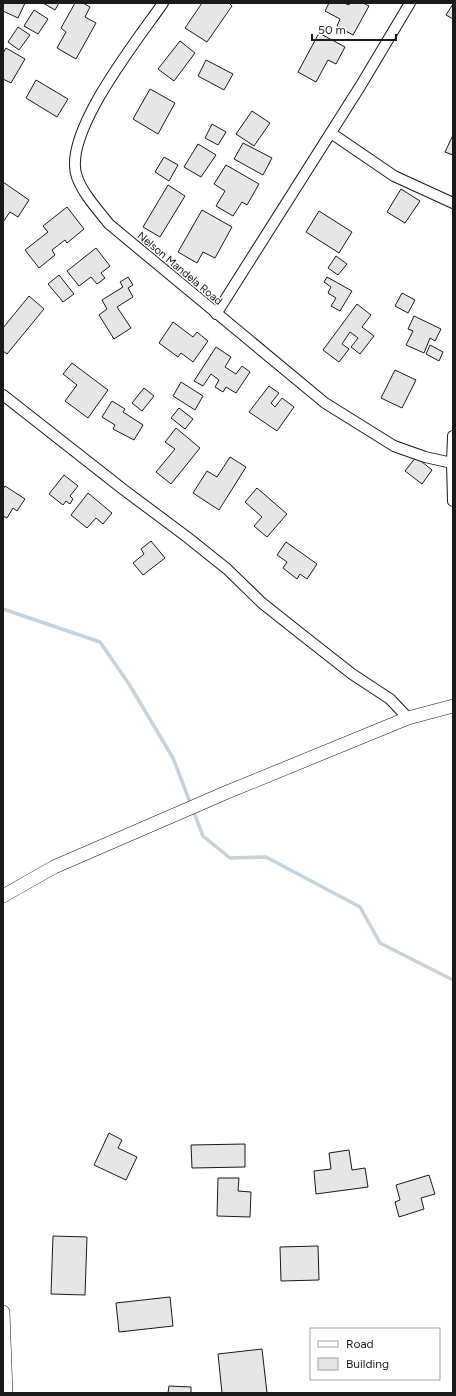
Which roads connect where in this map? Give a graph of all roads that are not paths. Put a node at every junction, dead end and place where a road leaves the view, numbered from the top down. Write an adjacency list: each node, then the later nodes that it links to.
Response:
1 (163, 3): 5 (street, Nelson Mandela Road)
2 (410, 3): 3 (street)
3 (331, 133): 4 (street); 5 (street)
4 (453, 203)
5 (216, 314): 8 (street, Nelson Mandela Road)
6 (3, 394): 11 (street)
7 (453, 436): 8 (street)
8 (452, 463): 9 (street)
9 (453, 501)
10 (453, 706): 11 (street)
11 (408, 718): 12 (street)
12 (3, 896)
13 (3, 1312): 14 (street)
14 (6, 1393)

